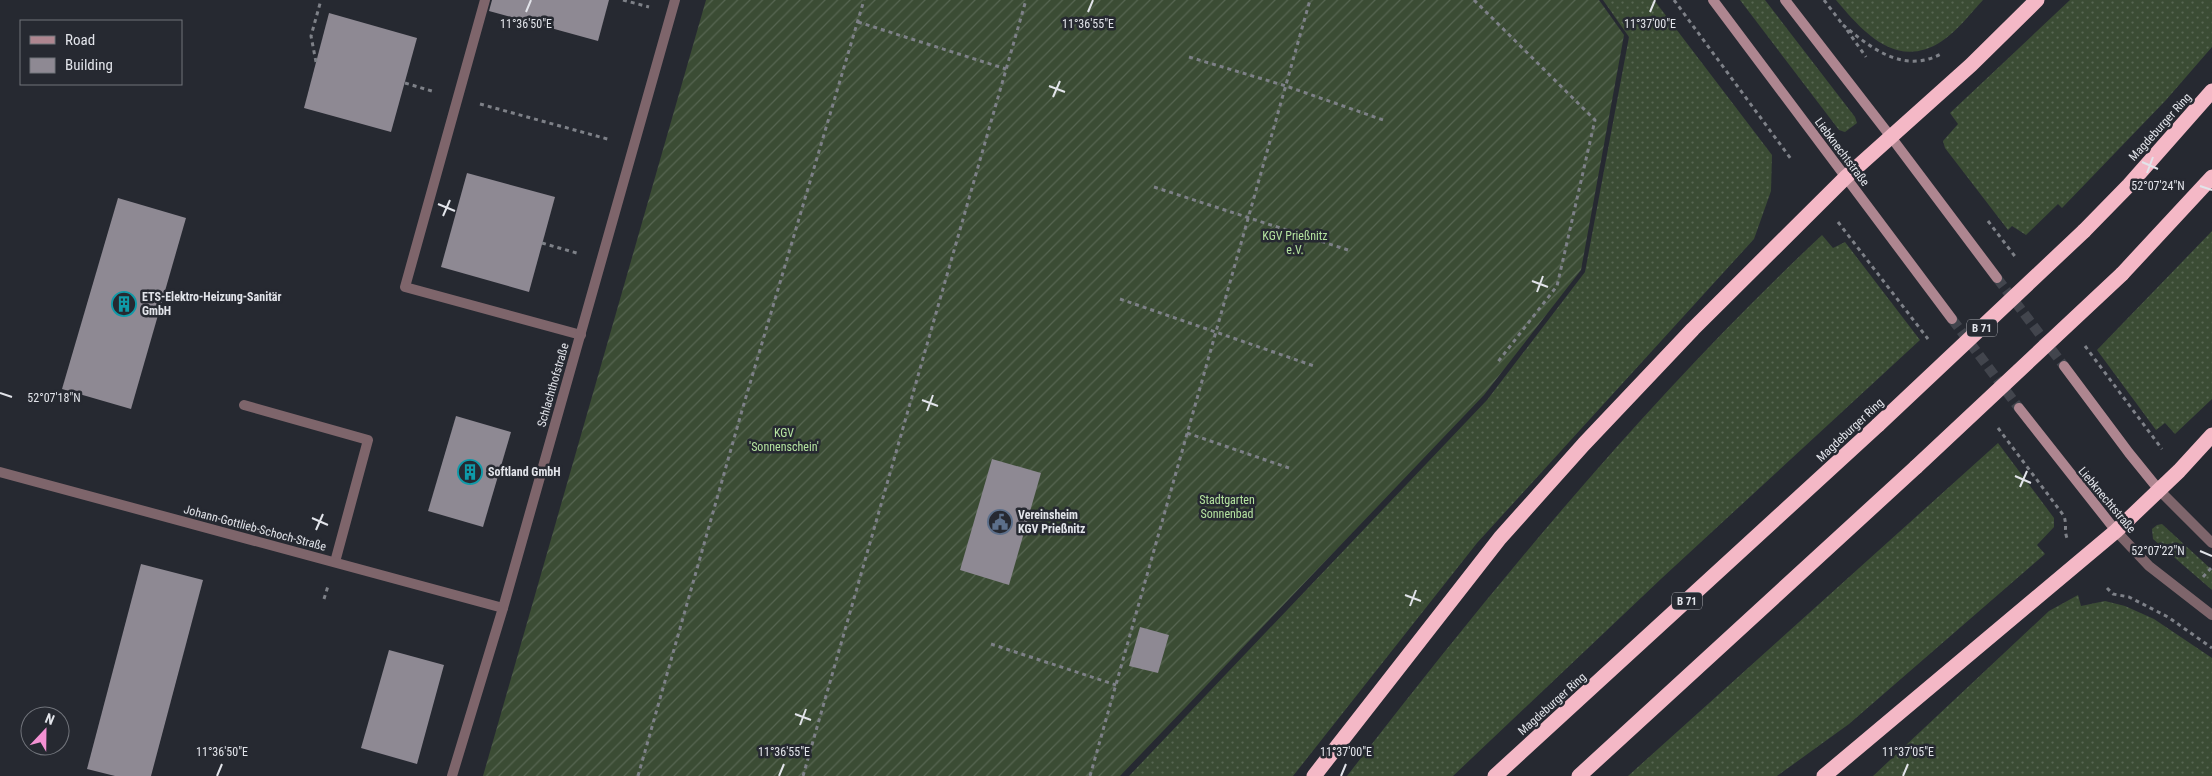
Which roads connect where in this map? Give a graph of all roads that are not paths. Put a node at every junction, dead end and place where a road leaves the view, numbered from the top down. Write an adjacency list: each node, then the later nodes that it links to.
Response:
1 (485, 0): 12 (street)
2 (676, 0): 12 (street, Schlachthofstraße)
3 (1713, 0): 8 (main road, Liebknechtstraße)
4 (1784, 0): 7 (main road)
5 (2037, 0): 7 (highway)
6 (2212, 92): 26 (highway, Magdeburger Ring / B 71, bridge)
7 (1891, 136): 8 (highway); 10 (main road)
8 (1846, 177): 11 (main road, Liebknechtstraße); 25 (highway)
9 (2212, 177): 27 (highway, bridge)
10 (1997, 278)
11 (1952, 319)
12 (581, 335): 22 (street, Schlachthofstraße)
13 (2064, 366): 18 (main road)
14 (244, 405): 21 (street)
15 (2019, 408): 19 (main road, Liebknechtstraße)
16 (2212, 435): 18 (highway)
17 (0, 472): 21 (street, Johann-Gottlieb-Schoch-Straße)
18 (2160, 490): 19 (highway); 20 (street)
19 (2116, 531): 23 (street, Liebknechtstraße); 28 (highway)
20 (2212, 543)
21 (335, 562): 22 (street, Johann-Gottlieb-Schoch-Straße)
22 (503, 608): 24 (street, Schlachthofstraße)
23 (2212, 615)
24 (452, 776)
25 (1314, 776)
26 (1495, 776)
27 (1579, 776)
28 (1824, 776)

